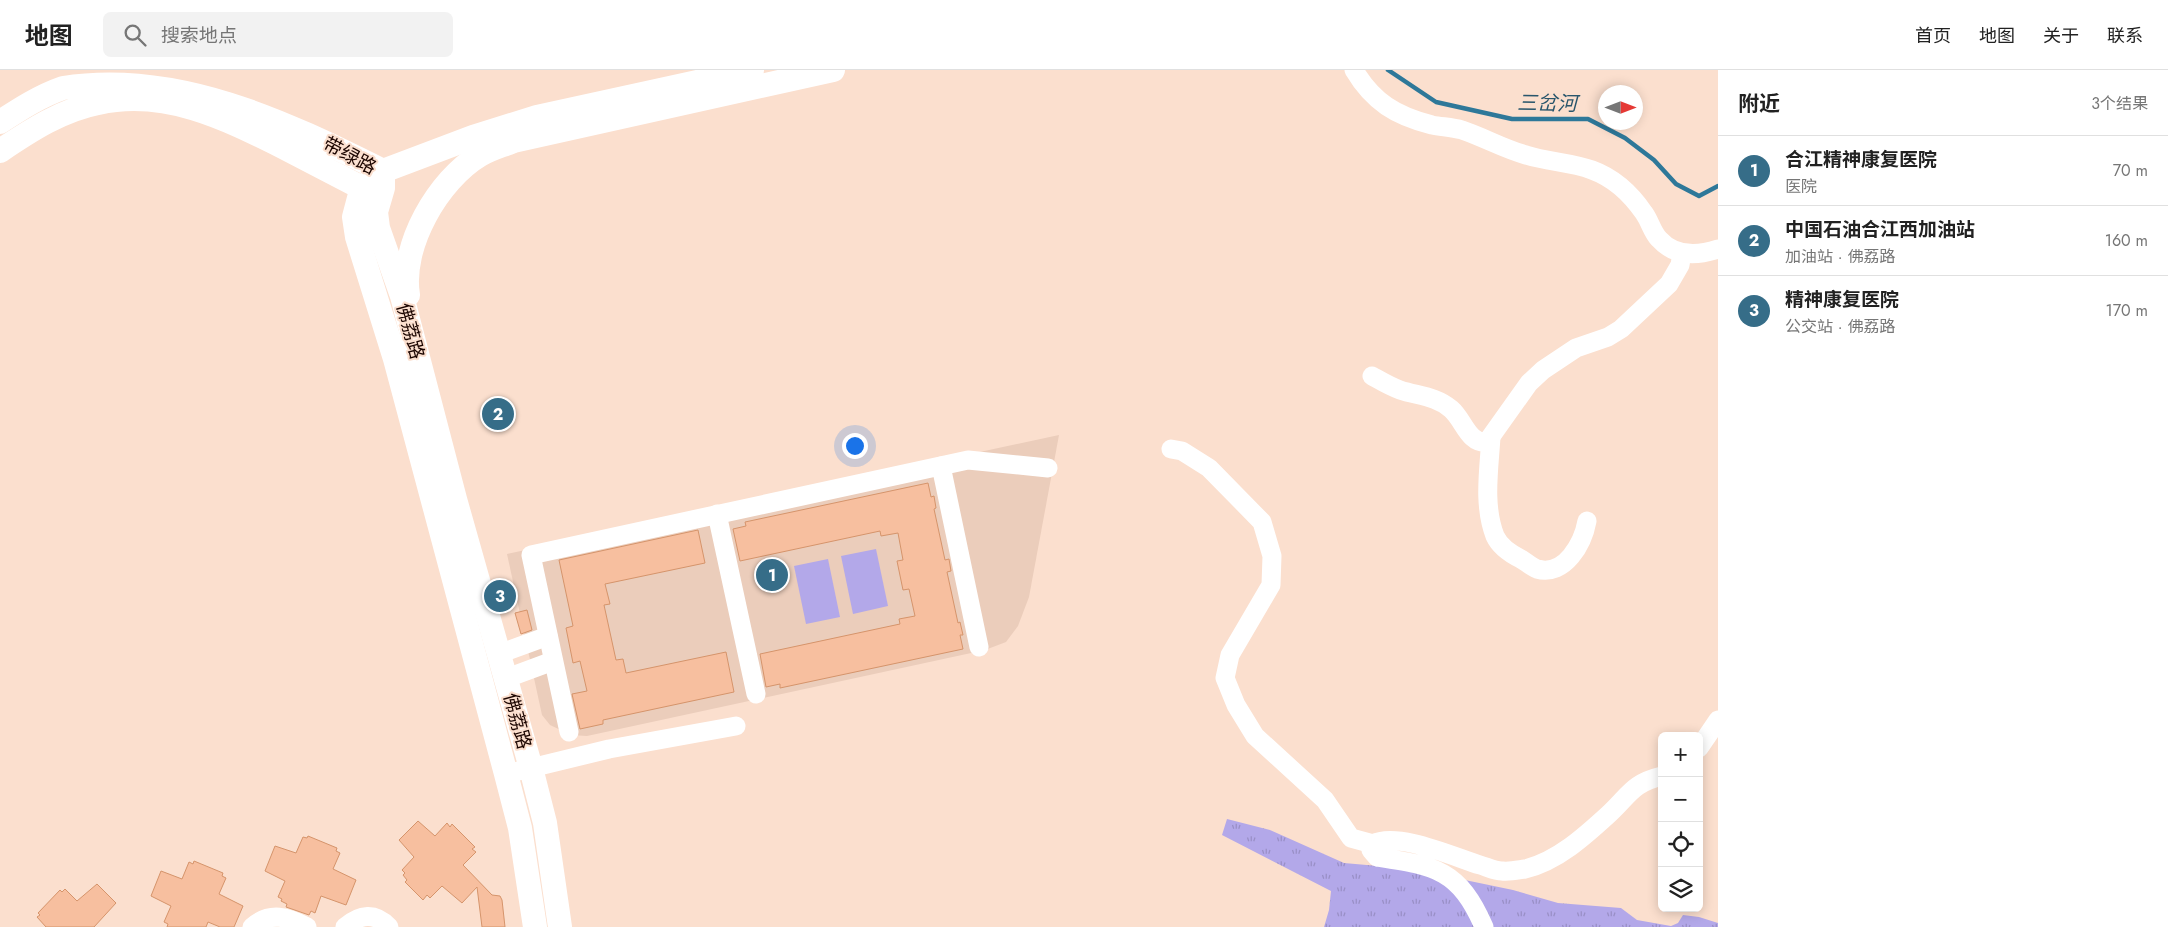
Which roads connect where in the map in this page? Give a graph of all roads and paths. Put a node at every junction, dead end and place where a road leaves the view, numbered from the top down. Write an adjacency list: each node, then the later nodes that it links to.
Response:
1 (752, 70): 7 (main road)
2 (833, 70): 5 (main road)
3 (1354, 70): 9 (street)
4 (0, 122): 7 (main road, 带绿路)
5 (514, 141): 7 (main road); 10 (main road)
6 (0, 151): 7 (main road, 带绿路)
7 (377, 182): 10 (main road, 佛荔路); 29 (main road, 佛荔路)
8 (1718, 249): 9 (street)
9 (1682, 253): 12 (street)
10 (419, 358): 20 (main road, 佛荔路)
11 (1372, 376): 12 (street)
12 (1491, 437): 17 (street)
13 (1171, 449): 31 (street)
14 (940, 466): 15 (street); 16 (street); 19 (street)
15 (1048, 468)
16 (717, 514): 18 (street); 23 (street)
17 (1587, 521)
18 (548, 636): 20 (street); 21 (street)
19 (979, 647)
20 (500, 654): 22 (main road, 佛荔路)
21 (554, 662): 22 (street); 26 (street)
22 (507, 678): 28 (main road, 佛荔路)
23 (756, 694)
24 (1718, 720): 27 (street)
25 (736, 726): 28 (street)
26 (569, 732)
27 (1703, 742)
28 (531, 768): 29 (street); 37 (main road, 佛荔路)
29 (506, 774): 36 (main road, 佛荔路)
30 (1659, 777): 31 (street)
31 (1374, 844): 38 (street)
32 (252, 927): 33 (street)
33 (307, 927)
34 (344, 927): 35 (street)
35 (389, 927)
36 (535, 927)
37 (560, 927)
38 (1484, 927)

